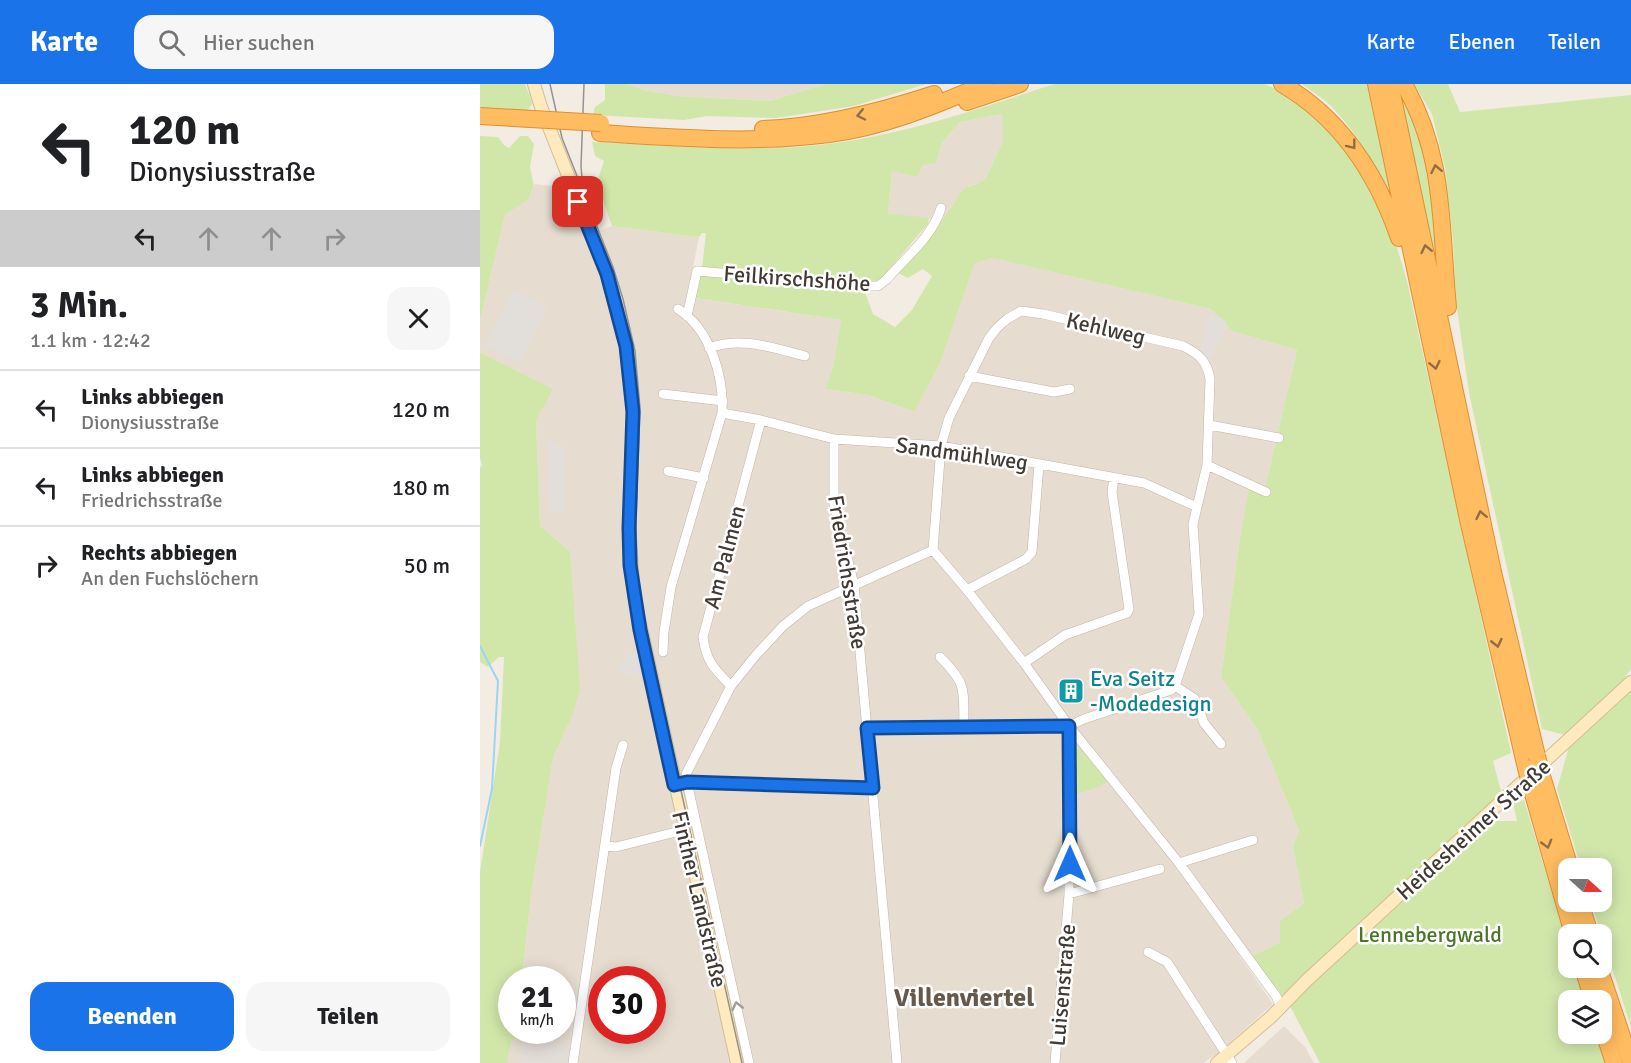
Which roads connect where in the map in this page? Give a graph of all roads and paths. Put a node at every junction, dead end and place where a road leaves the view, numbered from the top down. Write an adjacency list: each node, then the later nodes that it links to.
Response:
1 (534, 84): 55 (main road, Finther Landstraße)
2 (943, 84): 10 (highway)
3 (960, 84): 10 (highway)
4 (985, 84): 11 (highway)
5 (1020, 84): 11 (highway)
6 (1282, 84): 16 (highway, one-way to 16)
7 (1376, 84): 16 (highway)
8 (1390, 84): 21 (highway, one-way to 8)
9 (1404, 84): 21 (highway, one-way to 9)
10 (917, 100): 14 (highway, one-way to 14)
11 (907, 115): 14 (highway)
12 (480, 116): 14 (highway, bridge)
13 (480, 127): 14 (highway)
14 (601, 128)
15 (941, 208): 18 (street, Feilkirschshöhe)
16 (1423, 307): 53 (highway, one-way to 53)
17 (678, 309): 18 (street)
18 (687, 316): 19 (street)
19 (709, 348): 20 (street); 25 (street)
20 (805, 356)
21 (1451, 368): 53 (highway, one-way to 21)
22 (969, 376): 23 (street); 28 (street, Kehlweg); 31 (street, Kehlweg)
23 (1070, 389)
24 (663, 394): 25 (street)
25 (723, 401): 26 (street)
26 (722, 413): 27 (street, Sandmühlweg); 35 (street)
27 (761, 420): 30 (street, Sandmühlweg); 46 (street, Am Palmen)
28 (1209, 425): 29 (street); 33 (street, Kehlweg)
29 (1279, 438)
30 (834, 439): 31 (street, Sandmühlweg); 40 (street, Friedrichsstraße)
31 (941, 446): 32 (street, Sandmühlweg); 39 (street, Kehlweg)
32 (1039, 464): 36 (street, Sandmühlweg); 41 (street)
33 (1207, 465): 37 (street); 38 (street, Kehlweg)
34 (668, 471): 35 (street)
35 (704, 478): 42 (street)
36 (1114, 478): 38 (street, Sandmühlweg); 44 (street)
37 (1266, 492)
38 (1197, 507): 47 (street, Kehlweg)
39 (933, 550): 40 (street); 41 (street)
40 (854, 585): 46 (street); 50 (street, Friedrichsstraße)
41 (967, 590): 44 (street)
42 (663, 652)
43 (940, 657): 49 (street)
44 (1024, 663): 48 (street)
45 (1631, 682): 67 (main road, Heidesheimer Straße)
46 (731, 686): 55 (street)
47 (1175, 686): 48 (street); 51 (street)
48 (1069, 726): 49 (street); 61 (street); 63 (street, Luisenstraße)
49 (964, 727): 50 (street)
50 (867, 728): 56 (street, Friedrichsstraße)
51 (1221, 744)
52 (623, 745): 59 (street)
53 (1531, 762): 54 (highway, bridge)
54 (1537, 782): 60 (highway); 64 (highway, one-way to 64)
55 (680, 784): 56 (street); 57 (main road, Finther Landstraße); 72 (street, Finther Landstraße, one-way to 55)
56 (873, 788): 73 (street, Friedrichsstraße)
57 (684, 830): 59 (street); 71 (main road, Finther Landstraße)
58 (1253, 840): 61 (street)
59 (606, 846): 70 (street)
60 (1566, 858)
61 (1179, 863): 67 (street)
62 (1160, 869): 63 (street)
63 (1069, 894): 74 (street, Luisenstraße)
64 (1571, 924)
65 (1148, 952): 69 (street, Heidesheimer Straße)
66 (1602, 978): 76 (highway)
67 (1281, 1007): 69 (main road, Heidesheimer Straße)
68 (1608, 1044): 75 (highway)
69 (1225, 1061)
70 (573, 1063)
71 (737, 1063)
72 (749, 1063)
73 (897, 1063)
74 (1055, 1063)
75 (1614, 1063)
76 (1631, 1063)

